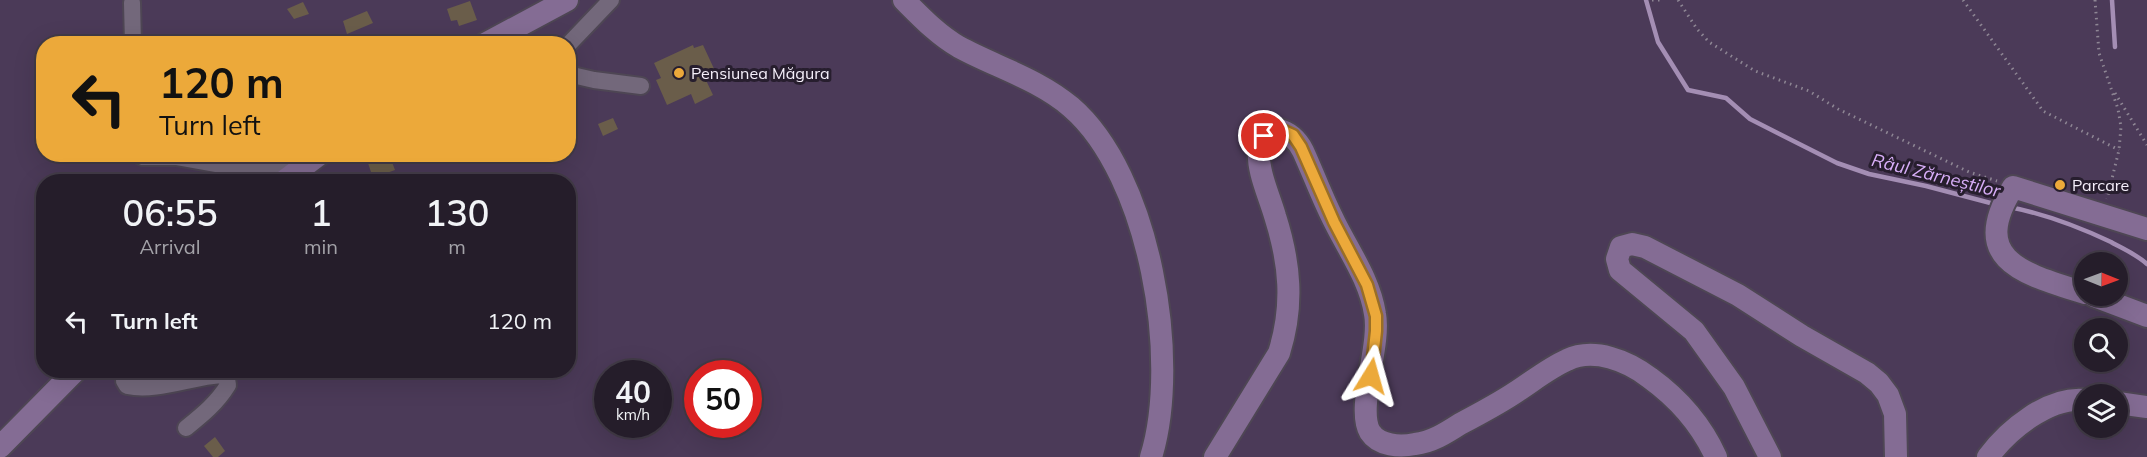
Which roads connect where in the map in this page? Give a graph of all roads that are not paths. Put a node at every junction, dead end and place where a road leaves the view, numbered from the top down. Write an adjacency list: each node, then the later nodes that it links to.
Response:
1 (567, 0): 6 (main road)
2 (611, 0): 7 (street)
3 (904, 0): 27 (main road)
4 (132, 3): 5 (street)
5 (134, 36)
6 (500, 36)
7 (576, 37)
8 (576, 76): 9 (street)
9 (641, 86)
10 (204, 162): 12 (street)
11 (310, 162): 13 (main road)
12 (272, 174)
13 (294, 174)
14 (2147, 229): 15 (main road)
15 (2074, 289)
16 (2120, 306): 17 (main road)
17 (2147, 316)
18 (68, 378): 26 (main road)
19 (124, 378): 20 (street)
20 (201, 378)
21 (226, 378): 25 (street)
22 (2074, 401): 32 (main road)
23 (2128, 404): 24 (main road)
24 (2147, 407)
25 (186, 428)
26 (0, 447)
27 (1151, 457)
28 (1215, 457): 29 (main road)
29 (1716, 457)
30 (1770, 457): 31 (main road)
31 (1896, 457)
32 (1988, 457)

